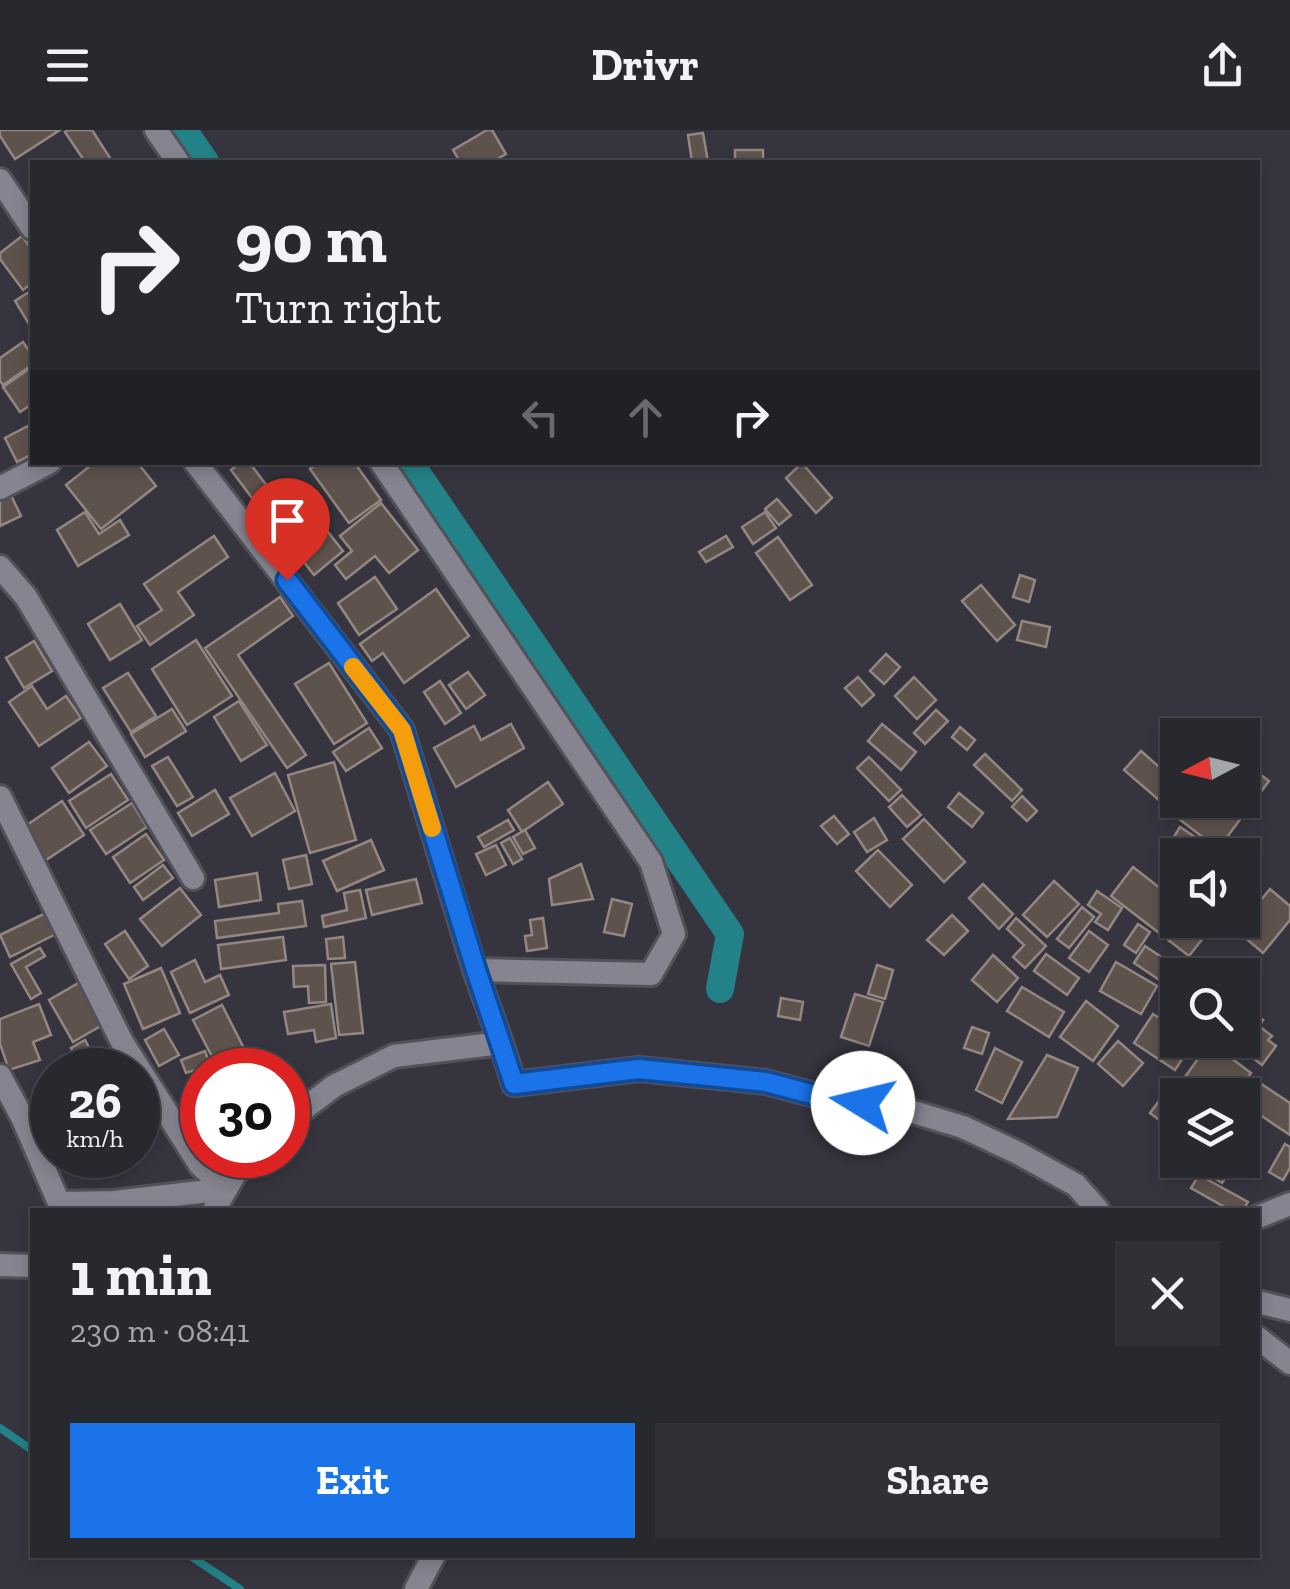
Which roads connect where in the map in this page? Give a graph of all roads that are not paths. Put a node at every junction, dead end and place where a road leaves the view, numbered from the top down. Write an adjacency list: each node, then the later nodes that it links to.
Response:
1 (156, 130): 2 (street)
2 (177, 160)
3 (0, 180): 4 (street)
4 (30, 225)
5 (44, 465): 8 (street)
6 (198, 465): 12 (street)
7 (383, 465): 12 (street)
8 (0, 488)
9 (0, 567): 11 (street)
10 (0, 796): 17 (street)
11 (193, 878)
12 (476, 970): 13 (street)
13 (501, 1043): 15 (street); 20 (street)
14 (0, 1076): 17 (street)
15 (310, 1104)
16 (232, 1178): 17 (street)
17 (226, 1189): 19 (street)
18 (1290, 1204): 21 (street)
19 (215, 1208)
20 (1096, 1208)
21 (1260, 1215)
22 (0, 1264): 23 (street)
23 (30, 1266)
24 (1260, 1302): 25 (street)
25 (1290, 1310)
26 (1260, 1340): 27 (street)
27 (1290, 1363)
28 (432, 1558): 29 (street)
29 (416, 1589)

